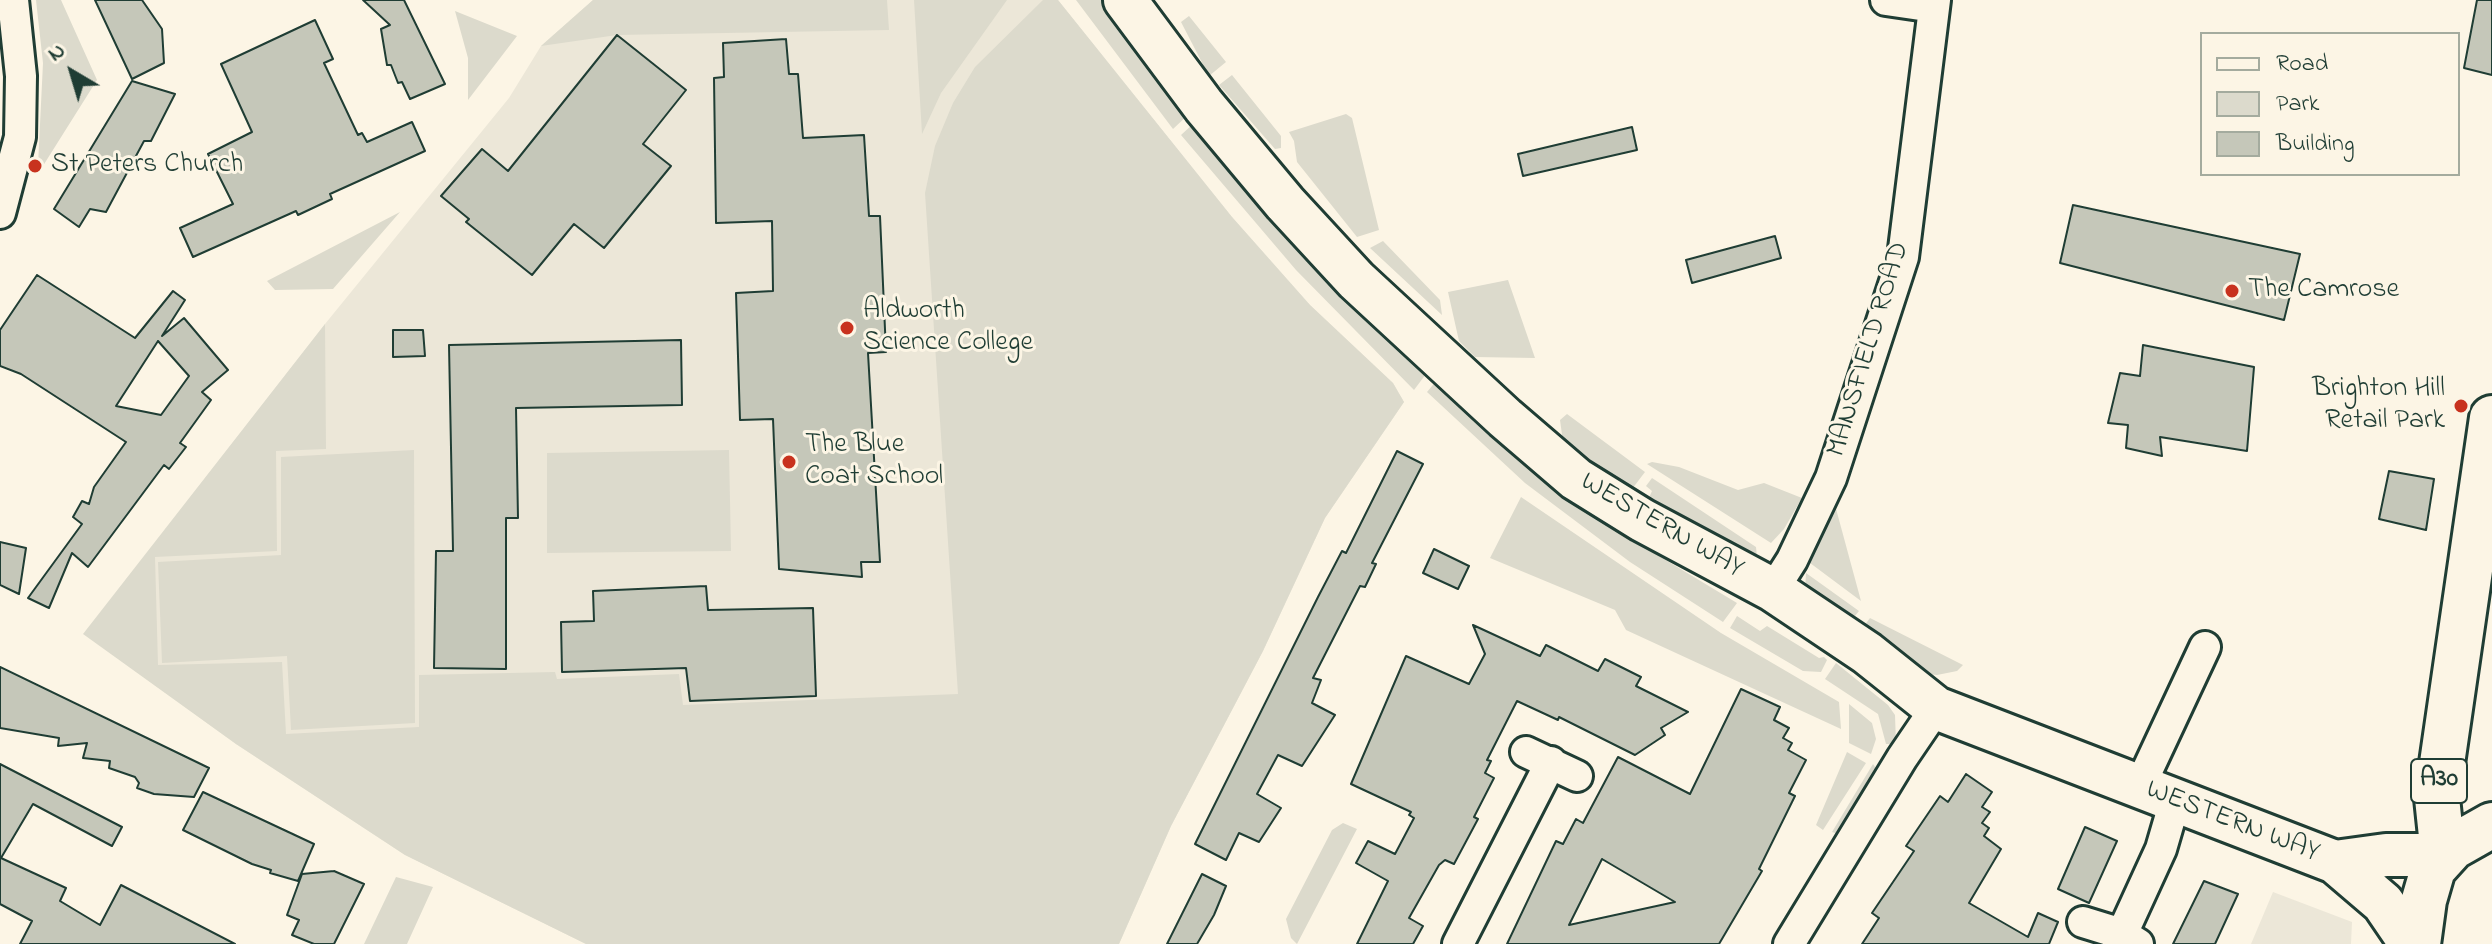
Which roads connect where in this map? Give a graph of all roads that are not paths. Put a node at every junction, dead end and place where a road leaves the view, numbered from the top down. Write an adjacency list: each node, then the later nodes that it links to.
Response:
1 (13, 0): 5 (street)
2 (1125, 0): 7 (street, WESTERN WAY)
3 (1886, 0): 4 (street)
4 (1934, 4): 7 (street, MANSFIELD ROAD)
5 (0, 213)
6 (2492, 418): 13 (main road, A30)
7 (1773, 590): 9 (street, WESTERN WAY)
8 (2205, 647): 11 (street)
9 (1936, 708): 11 (street, WESTERN WAY); 18 (street)
10 (1551, 763): 17 (street)
11 (2157, 794): 14 (street, WESTERN WAY); 16 (street)
12 (2492, 825): 13 (main road, A30)
13 (2443, 855): 14 (street, WESTERN WAY); 20 (main road)
14 (2335, 862): 19 (street, WESTERN WAY)
15 (2083, 922): 16 (street)
16 (2130, 939)
17 (1458, 944)
18 (1789, 944)
19 (2411, 944)
20 (2418, 944)

